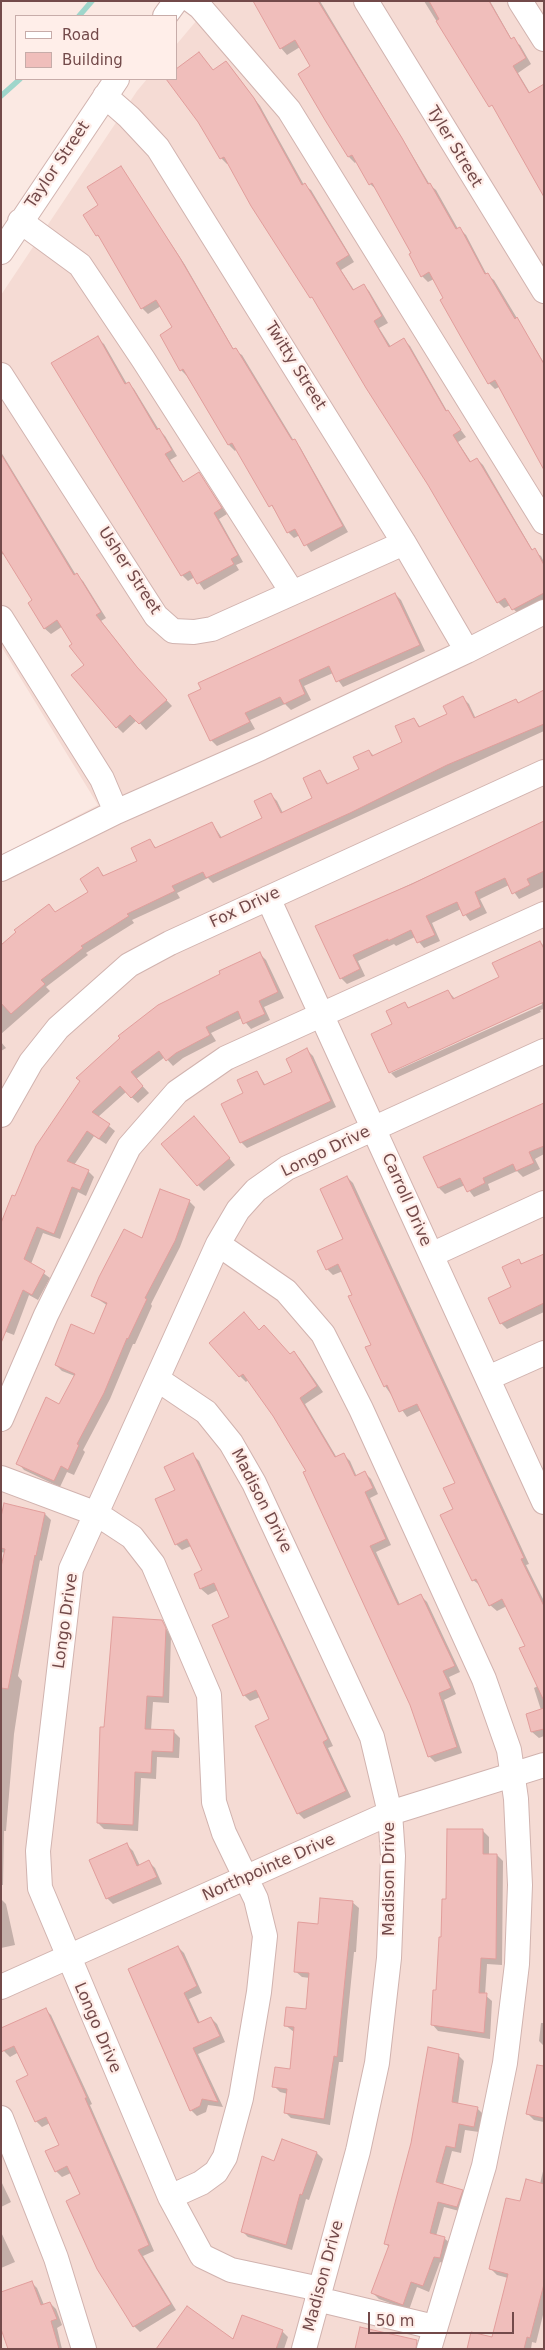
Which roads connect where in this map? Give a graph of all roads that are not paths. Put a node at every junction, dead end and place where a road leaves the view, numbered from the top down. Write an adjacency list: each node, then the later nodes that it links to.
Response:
1 (176, 1): 5 (street)
2 (192, 1): 12 (street)
3 (366, 1): 10 (street, Tyler Street)
4 (520, 1): 6 (street)
5 (166, 15)
6 (544, 39)
7 (111, 87): 8 (street, Taylor Street); 13 (street, Twitty Street)
8 (20, 221): 9 (street, Taylor Street); 14 (street)
9 (1, 252)
10 (544, 292)
11 (1, 375): 14 (street, Usher Street)
12 (544, 522)
13 (404, 543): 14 (street, Usher Street); 17 (street, Twitty Street)
14 (292, 592)
15 (544, 612): 17 (street)
16 (1, 618): 19 (street)
17 (466, 651): 19 (street)
18 (544, 772): 21 (street, Fox Drive)
19 (116, 812): 20 (street)
20 (1, 869)
21 (268, 898): 23 (street, Carroll Drive); 25 (street, Fox Drive)
22 (544, 914): 23 (street)
23 (322, 1015): 26 (street, Carroll Drive); 33 (street)
24 (544, 1051): 26 (street, Longo Drive)
25 (1, 1115)
26 (374, 1128): 28 (street, Longo Drive); 29 (street, Carroll Drive)
27 (544, 1202): 29 (street)
28 (218, 1244): 32 (street, Longo Drive); 38 (street)
29 (430, 1255): 31 (street, Carroll Drive)
30 (544, 1353): 31 (street)
31 (488, 1378): 35 (street, Carroll Drive)
32 (156, 1379): 36 (street, Longo Drive); 39 (street, Madison Drive)
33 (1, 1419)
34 (1, 1478): 36 (street)
35 (544, 1502)
36 (96, 1514): 40 (street); 41 (street, Longo Drive)
37 (544, 1765): 38 (street, Northpointe Drive)
38 (512, 1773): 39 (street, Northpointe Drive); 46 (street)
39 (390, 1813): 40 (street, Northpointe Drive); 45 (street, Madison Drive)
40 (247, 1878): 41 (street, Northpointe Drive); 44 (street)
41 (68, 1958): 42 (street, Northpointe Drive); 44 (street, Longo Drive)
42 (1, 1987)
43 (1, 2118): 47 (street)
44 (170, 2196): 45 (street, Longo Drive)
45 (318, 2294): 46 (street, Longo Drive); 48 (street, Madison Drive)
46 (432, 2338)
47 (84, 2349)
48 (304, 2349)

